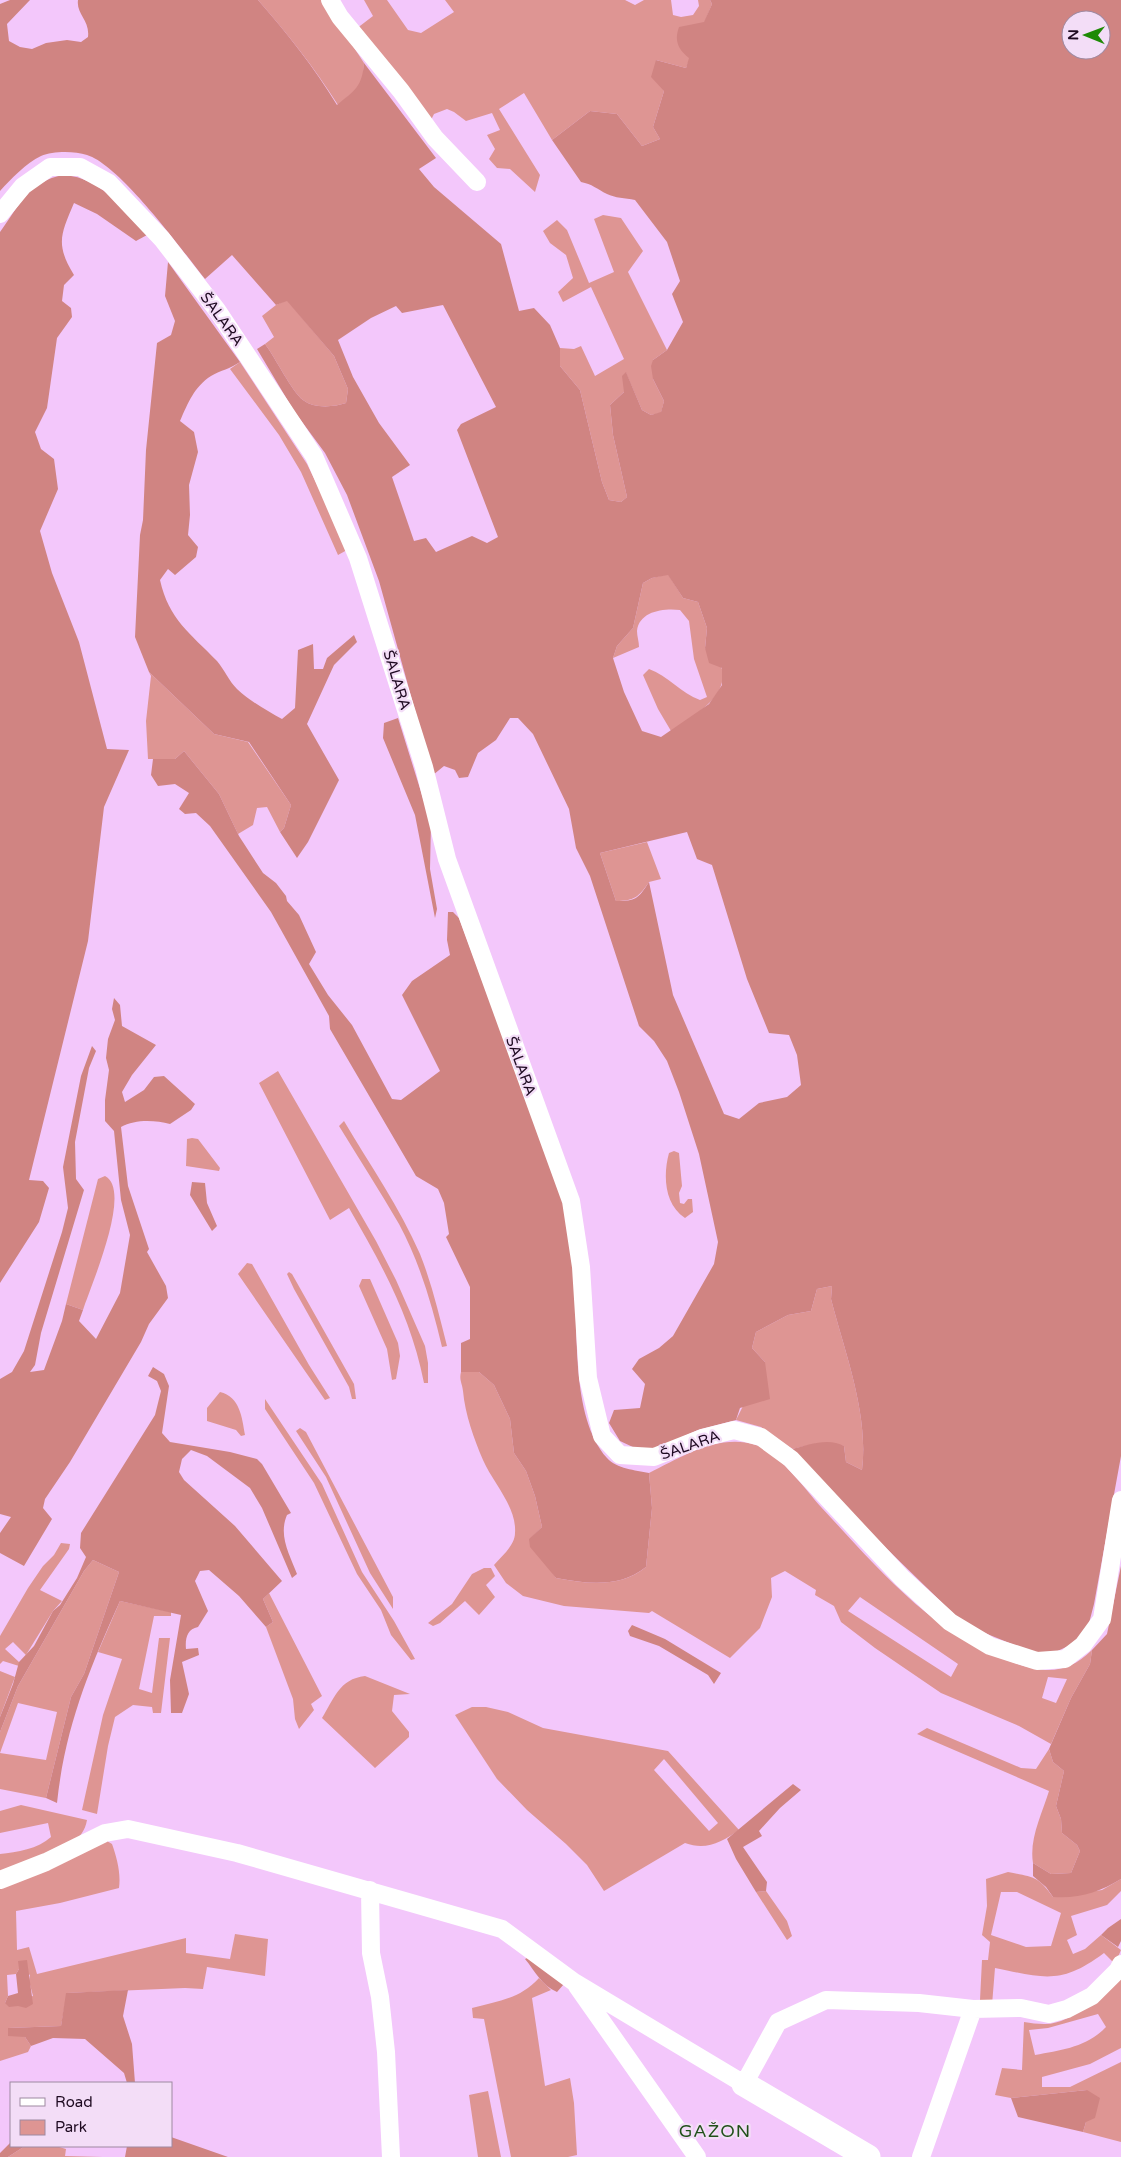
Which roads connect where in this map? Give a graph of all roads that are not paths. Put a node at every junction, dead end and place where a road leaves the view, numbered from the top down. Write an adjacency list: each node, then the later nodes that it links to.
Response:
1 (330, 0): 2 (street)
2 (477, 182)
3 (0, 214): 4 (street, ŠALARA)
4 (1121, 1500)
5 (0, 1880): 6 (street)
6 (370, 1890): 8 (street); 11 (street)
7 (1121, 1964): 9 (street)
8 (574, 1982): 10 (street); 12 (street)
9 (973, 2009): 10 (street); 14 (street)
10 (744, 2084): 13 (street)
11 (391, 2157)
12 (697, 2157)
13 (868, 2157)
14 (920, 2157)

